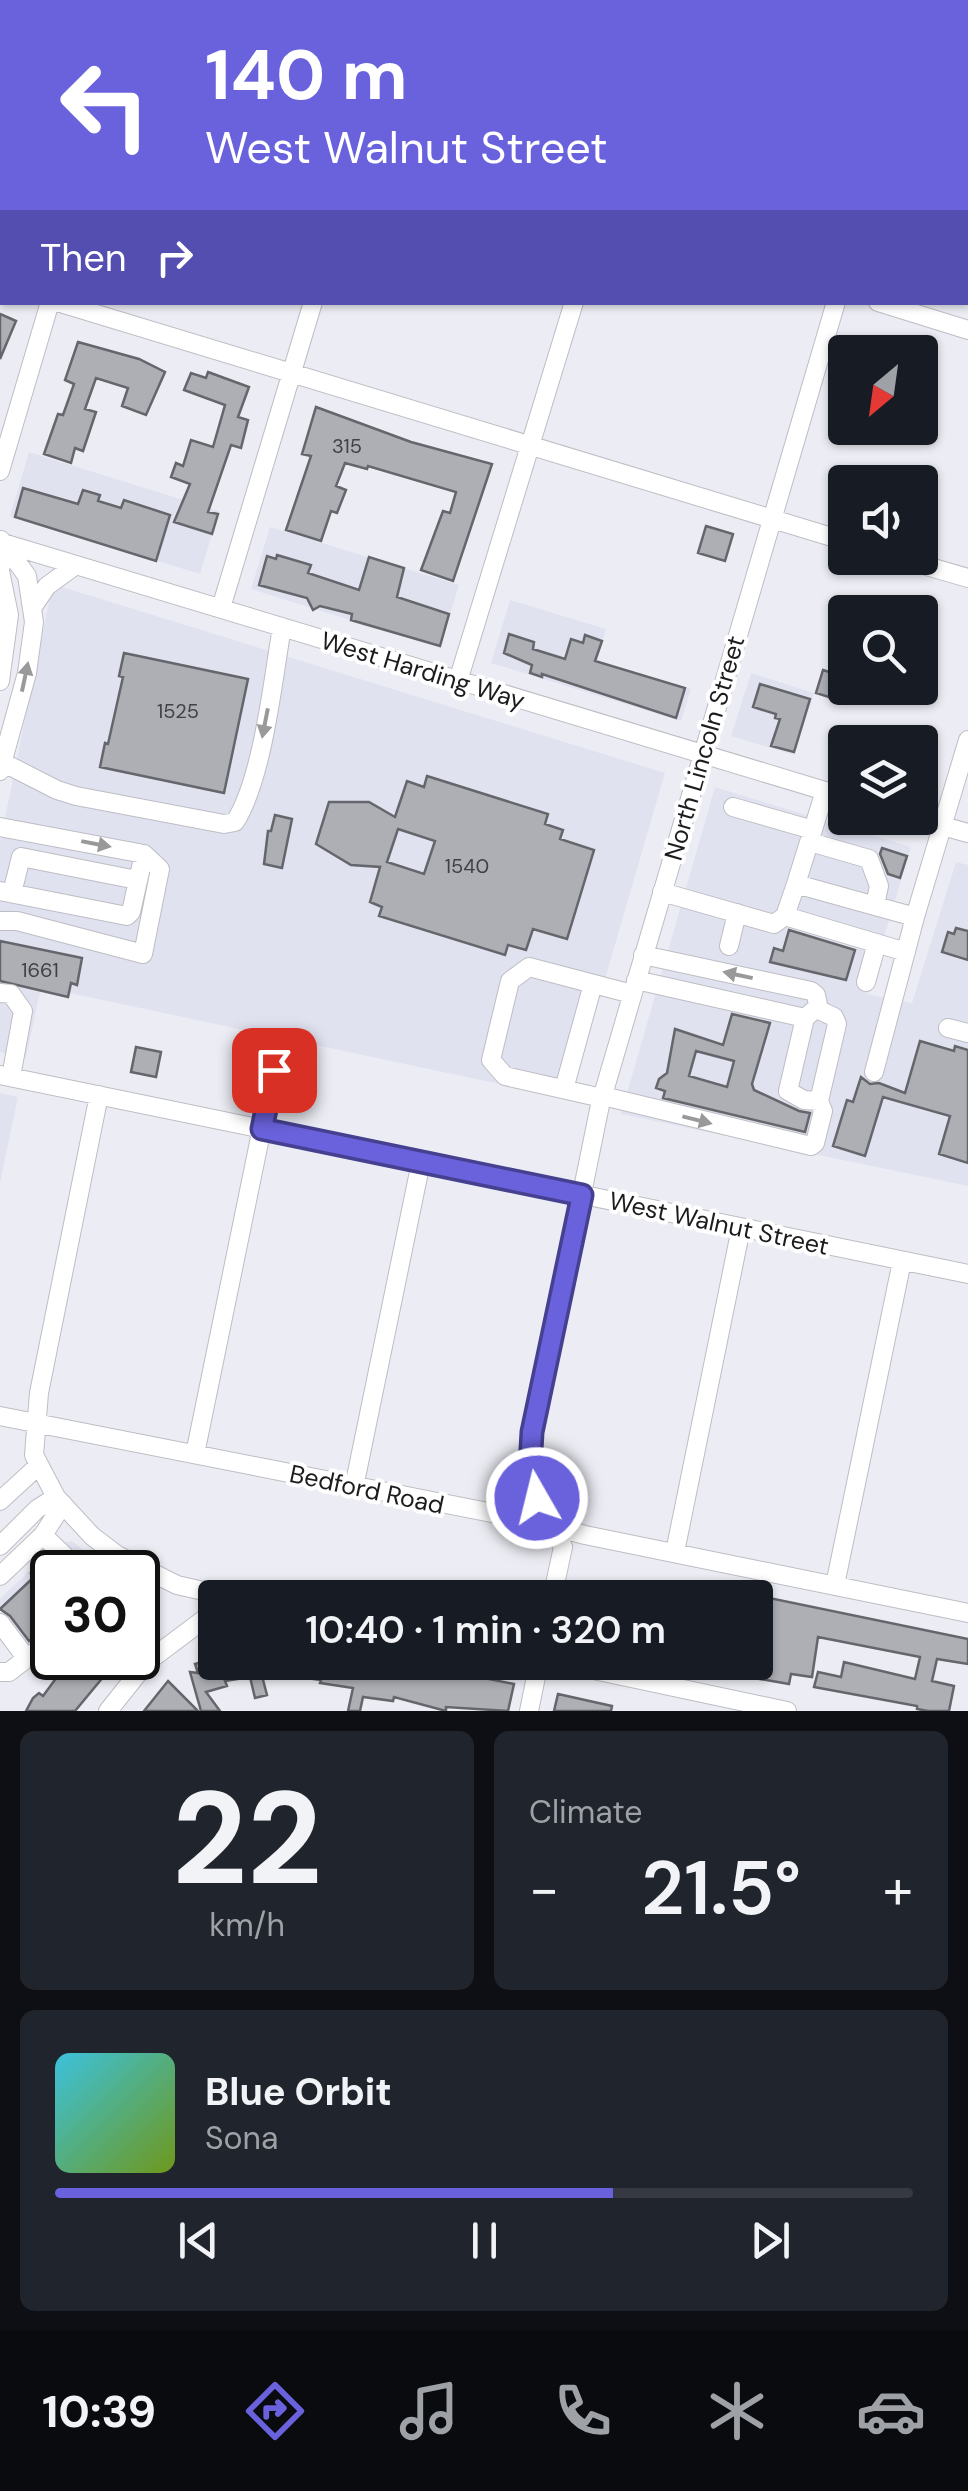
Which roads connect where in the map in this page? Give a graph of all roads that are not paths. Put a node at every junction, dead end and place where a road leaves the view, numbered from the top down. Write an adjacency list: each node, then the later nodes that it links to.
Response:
1 (52, 305): 10 (street)
2 (63, 305): 8 (street)
3 (312, 305): 8 (street)
4 (573, 305): 9 (street)
5 (835, 305): 11 (street, North Lincoln Street)
6 (888, 305): 7 (street)
7 (968, 330)
8 (292, 374): 9 (street); 19 (street)
9 (530, 446): 11 (street); 23 (street)
10 (0, 470)
11 (771, 519): 12 (street); 25 (street, North Lincoln Street)
12 (828, 536)
13 (1, 541): 14 (street, West Harding Way); 17 (street); 18 (street)
14 (76, 565): 18 (street); 19 (street, West Harding Way)
15 (938, 569): 16 (street)
16 (968, 578)
17 (1, 584): 21 (street)
18 (32, 608): 26 (street, one-way to 18)
19 (221, 608): 20 (street, West Harding Way)
20 (282, 626): 23 (street, West Harding Way); 26 (street, one-way to 26)
21 (3, 645): 22 (street)
22 (0, 677)
23 (458, 681): 25 (street, West Harding Way)
24 (968, 740): 31 (street)
25 (702, 754): 27 (street, West Harding Way); 41 (street, North Lincoln Street)
26 (2, 767)
27 (825, 791): 28 (street, West Harding Way); 35 (street)
28 (828, 792)
29 (733, 807): 35 (street)
30 (938, 825): 31 (street)
31 (943, 826): 34 (street); 45 (street)
32 (0, 827): 33 (street)
33 (26, 831): 36 (street, one-way to 36); 37 (street)
34 (968, 834)
35 (811, 836): 39 (street); 42 (street)
36 (144, 854): 38 (street); 46 (street)
37 (20, 857): 38 (street); 40 (street)
38 (137, 880): 40 (street)
39 (796, 884): 42 (street); 44 (street)
40 (6, 892)
41 (662, 892): 43 (street); 50 (street, North Lincoln Street)
42 (875, 905): 45 (street)
43 (737, 913): 44 (street); 48 (street)
44 (785, 916): 47 (street)
45 (915, 917): 49 (street)
46 (0, 921)
47 (877, 943): 49 (street); 51 (street)
48 (729, 946)
49 (906, 952): 60 (street)
50 (643, 955): 53 (street, North Lincoln Street); 55 (street, one-way to 50)
51 (866, 982)
52 (593, 984): 53 (street); 62 (street); 62 (street)
53 (634, 987): 55 (street); 64 (street, North Lincoln Street)
54 (0, 993): 59 (street)
55 (812, 1014): 65 (street); 65 (street)
56 (948, 1028): 57 (street)
57 (968, 1033)
58 (280, 1040): 66 (street)
59 (8, 1052): 61 (street)
60 (874, 1072)
61 (5, 1076): 63 (street, West Walnut Street)
62 (564, 1089): 64 (street)
63 (99, 1095): 66 (street, West Walnut Street); 73 (street)
64 (602, 1097): 65 (street, one-way to 65); 68 (street, North Lincoln Street)
65 (819, 1101)
66 (262, 1129): 67 (street, West Walnut Street); 74 (street)
67 (421, 1162): 68 (street, West Walnut Street); 76 (street)
68 (582, 1195): 69 (street, West Walnut Street); 79 (street, North Lincoln Street)
69 (741, 1228): 70 (street, West Walnut Street); 83 (street)
70 (902, 1261): 71 (street, West Walnut Street); 86 (street)
71 (968, 1274)
72 (0, 1416): 73 (street, Bedford Road)
73 (35, 1423): 74 (street, Bedford Road); 75 (street)
74 (195, 1454): 76 (street, Bedford Road)
75 (38, 1466): 77 (street); 78 (street)
76 (354, 1486): 79 (street, Bedford Road)
77 (0, 1501)
78 (60, 1501): 80 (street); 81 (street); 87 (street)
79 (552, 1526): 83 (street, Bedford Road); 85 (street, North Lincoln Street)
80 (43, 1535): 82 (street); 84 (street)
81 (0, 1546)
82 (58, 1550)
83 (675, 1552): 86 (street, Bedford Road)
84 (3, 1567)
85 (556, 1580)
86 (835, 1586): 88 (street, Bedford Road)
87 (198, 1589)
88 (968, 1613)
89 (0, 1622): 92 (street)
90 (198, 1623): 96 (street)
91 (30, 1657): 92 (street)
92 (27, 1659): 93 (street)
93 (0, 1672)
94 (536, 1680): 97 (street)
95 (641, 1680): 98 (street)
96 (108, 1711)
97 (530, 1711)
98 (787, 1711)

